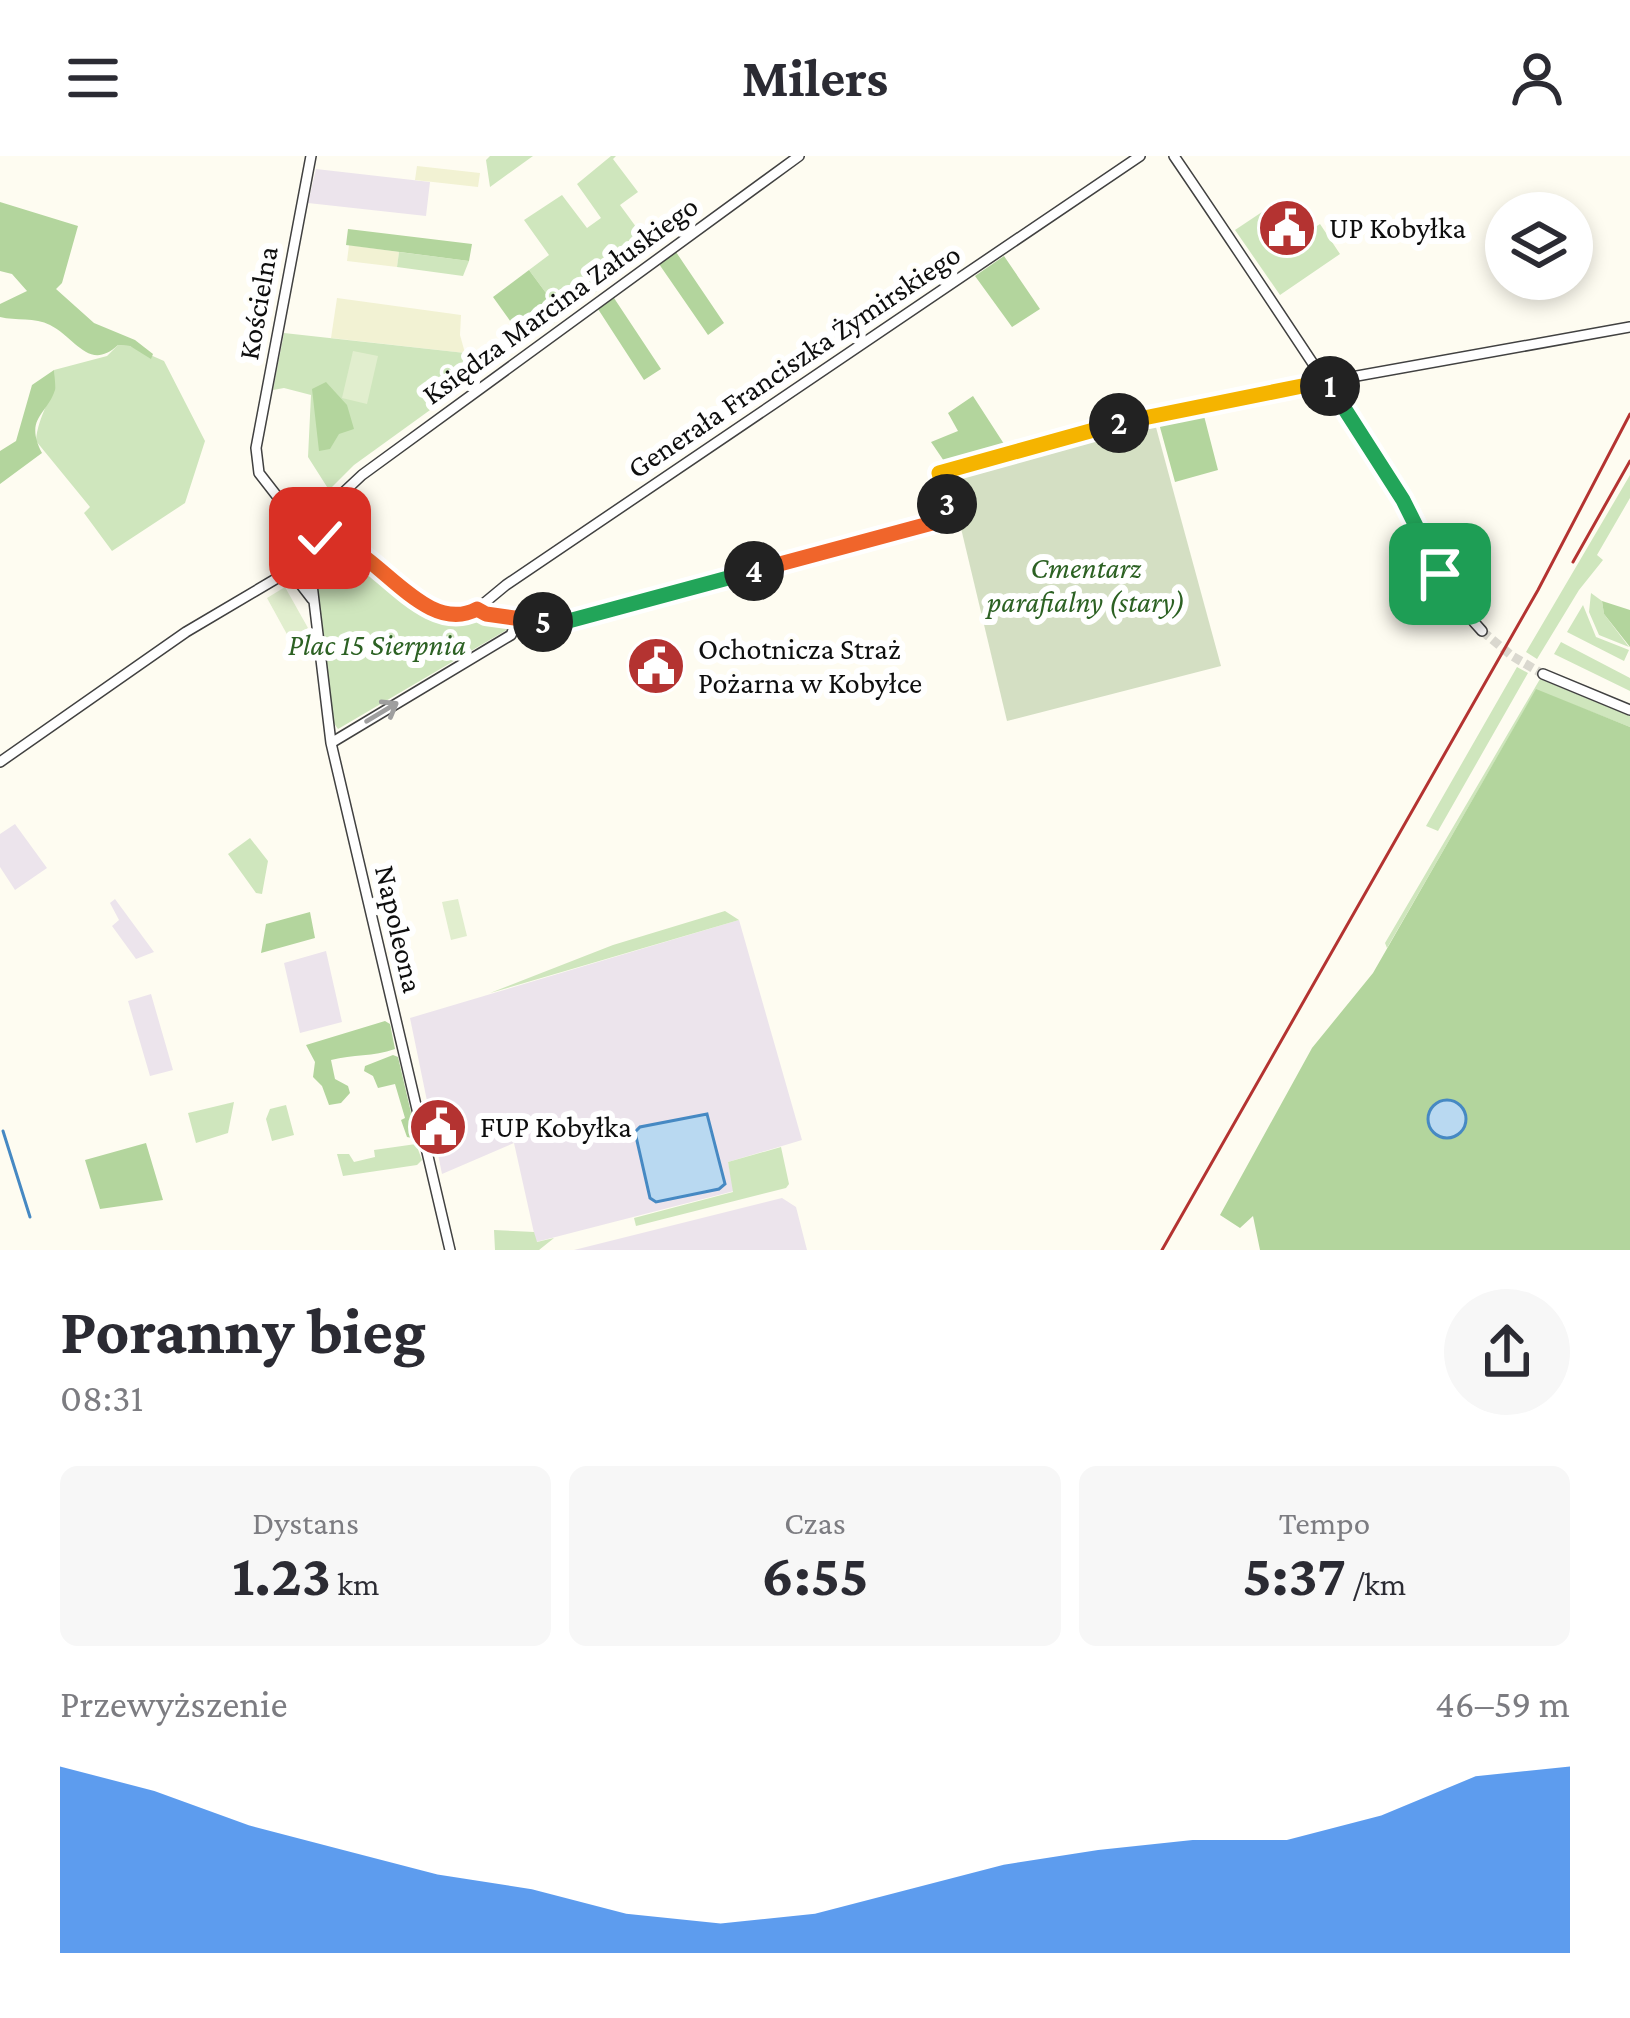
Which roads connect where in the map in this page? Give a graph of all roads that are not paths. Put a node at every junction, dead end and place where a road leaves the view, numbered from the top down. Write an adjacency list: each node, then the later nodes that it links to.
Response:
1 (311, 156): 7 (street, Kościelna)
2 (799, 156): 8 (street, Księdza Marcina Załuskiego)
3 (1140, 156): 12 (street, Generała Franciszka Żymirskiego)
4 (1174, 156): 6 (street)
5 (1630, 327): 6 (street)
6 (1327, 381): 13 (street); 14 (street)
7 (256, 460): 9 (street); 10 (street)
8 (351, 483): 9 (street, Księdza Marcina Załuskiego); 10 (street, Księdza Marcina Załuskiego)
9 (312, 521): 10 (street)
10 (317, 534): 11 (street, Księdza Marcina Załuskiego); 12 (street)
11 (302, 573): 17 (street, Napoleona); 18 (street)
12 (477, 609): 13 (street)
13 (518, 619): 17 (street, one-way to 13)
14 (1482, 631)
15 (1543, 674): 16 (street)
16 (1630, 710)
17 (331, 743): 19 (street, Napoleona)
18 (0, 762)
19 (450, 1250)

